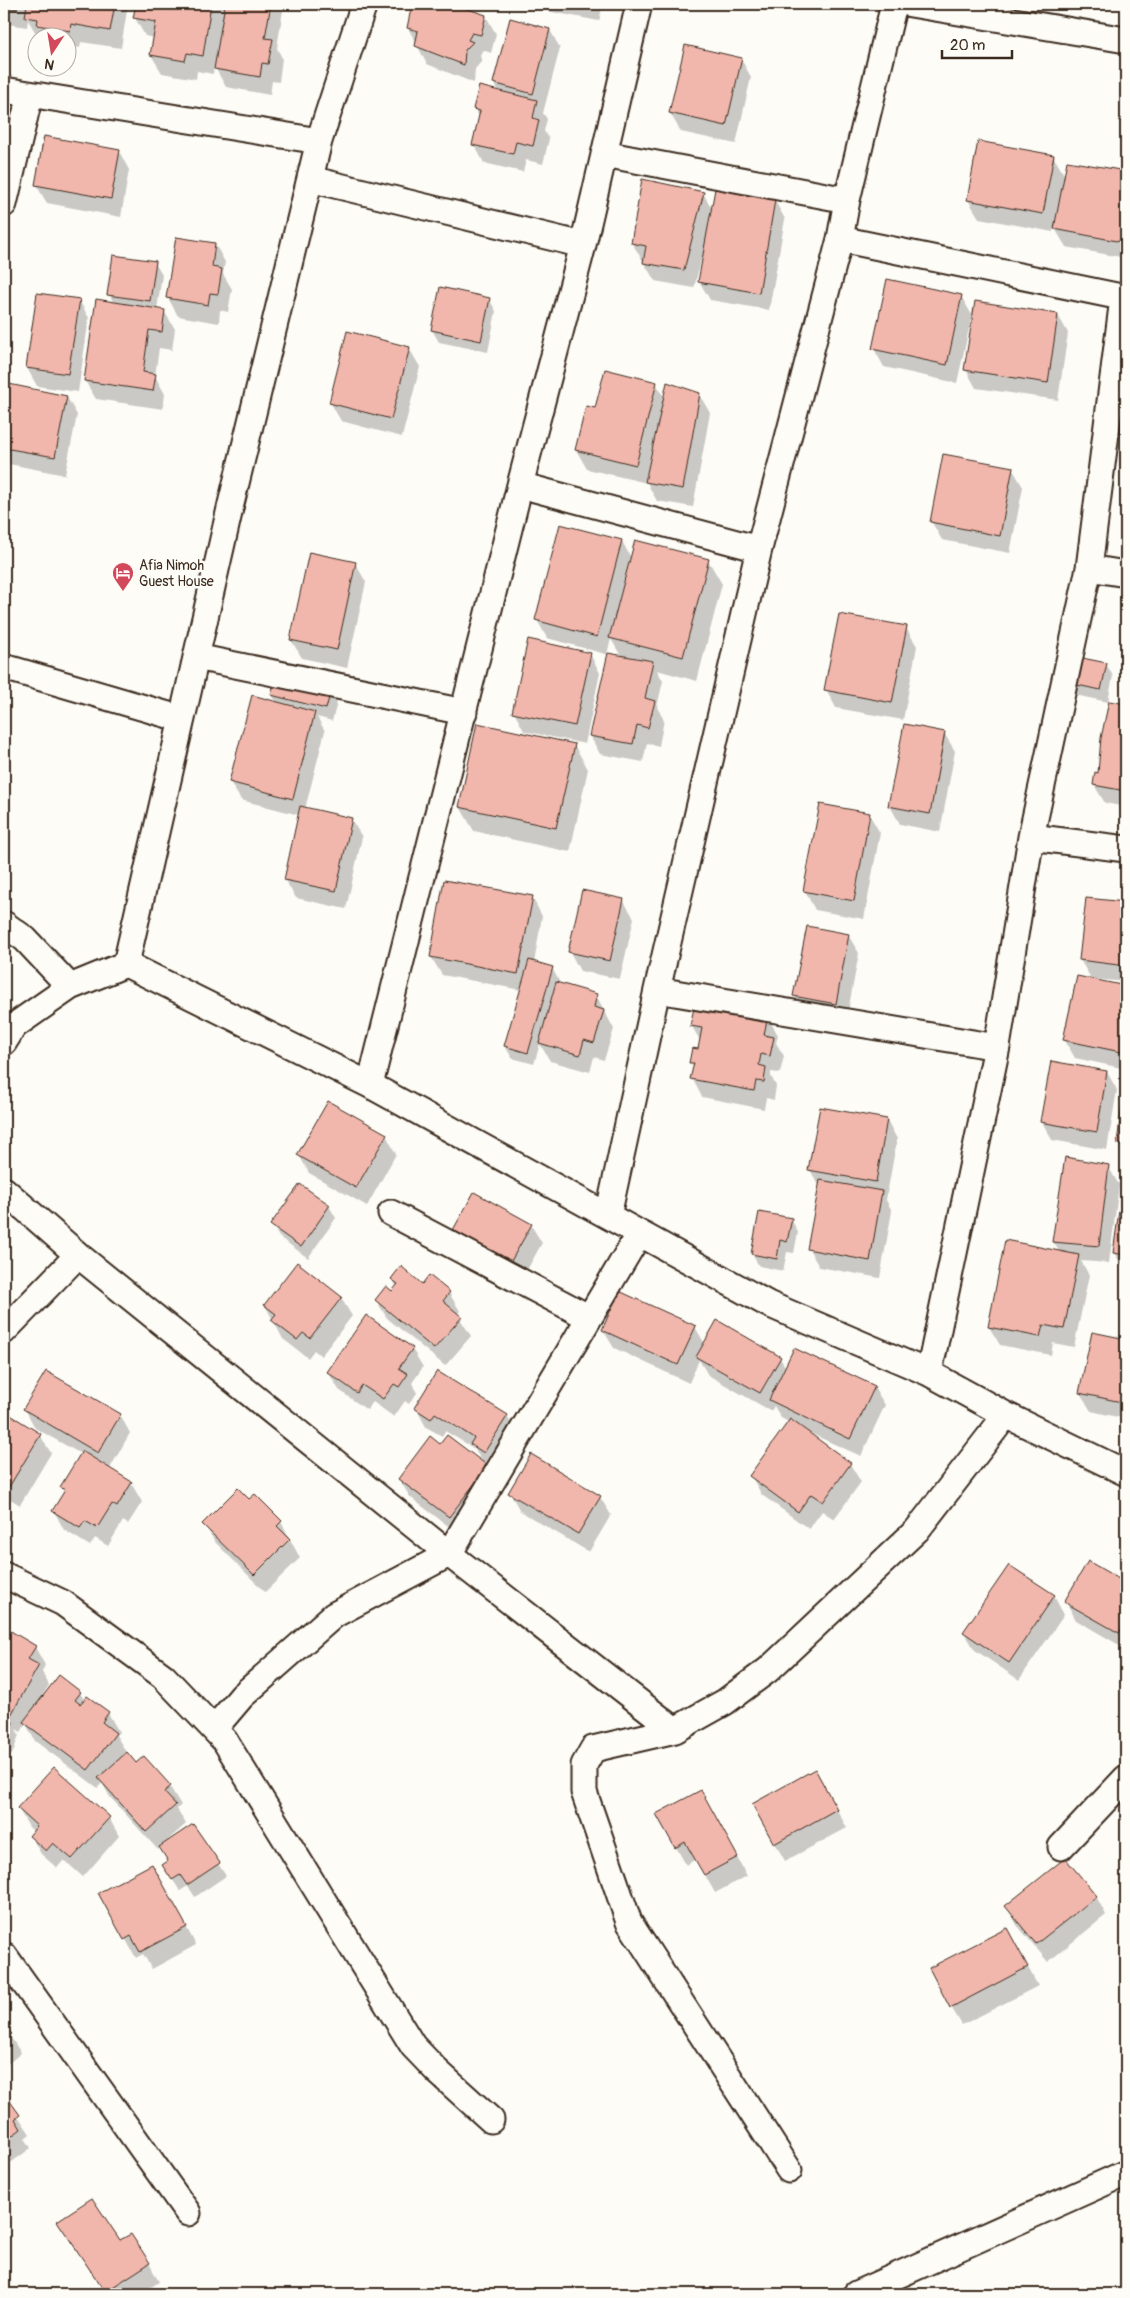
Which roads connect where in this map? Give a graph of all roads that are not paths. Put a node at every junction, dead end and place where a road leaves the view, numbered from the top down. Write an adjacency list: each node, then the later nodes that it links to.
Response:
1 (364, 4): 8 (street)
2 (639, 4): 9 (street)
3 (894, 4): 11 (street)
4 (911, 4): 5 (street)
5 (1126, 40)
6 (4, 90): 7 (street)
7 (30, 94): 8 (street); 12 (street)
8 (319, 141): 10 (street)
9 (604, 154): 11 (street); 14 (street)
10 (310, 178): 14 (street); 20 (street)
11 (847, 200): 13 (street)
12 (4, 204)
13 (840, 239): 15 (street); 17 (street)
14 (583, 245): 16 (street)
15 (1125, 298): 18 (street)
16 (520, 485): 17 (street); 22 (street)
17 (759, 549): 29 (street)
18 (1089, 568): 19 (street); 24 (street)
19 (1126, 574)
20 (196, 657): 22 (street); 23 (street)
21 (4, 667): 23 (street)
22 (464, 712): 32 (street)
23 (182, 719): 27 (street)
24 (1031, 837): 25 (street); 31 (street)
25 (1126, 849)
26 (4, 924): 28 (street)
27 (126, 964): 28 (street); 32 (street)
28 (70, 986): 30 (street)
29 (657, 990): 31 (street); 35 (street)
30 (4, 1042)
31 (997, 1047): 40 (street)
32 (370, 1085): 35 (street)
33 (4, 1190): 37 (street)
34 (391, 1213): 38 (street)
35 (608, 1216): 36 (street)
36 (639, 1234): 38 (street); 40 (street)
37 (78, 1255): 39 (street); 43 (street)
38 (588, 1318): 43 (street)
39 (4, 1331)
40 (929, 1373): 41 (street)
41 (1006, 1415): 42 (street); 46 (street)
42 (1126, 1473)
43 (449, 1554): 45 (street); 46 (street)
44 (4, 1575): 45 (street)
45 (214, 1729): 50 (street)
46 (675, 1730): 51 (street)
47 (1126, 1778): 48 (street)
48 (1061, 1847)
49 (4, 1955): 53 (street)
50 (491, 2120)
51 (789, 2170)
52 (1126, 2173): 54 (street)
53 (188, 2213)
54 (856, 2294)

